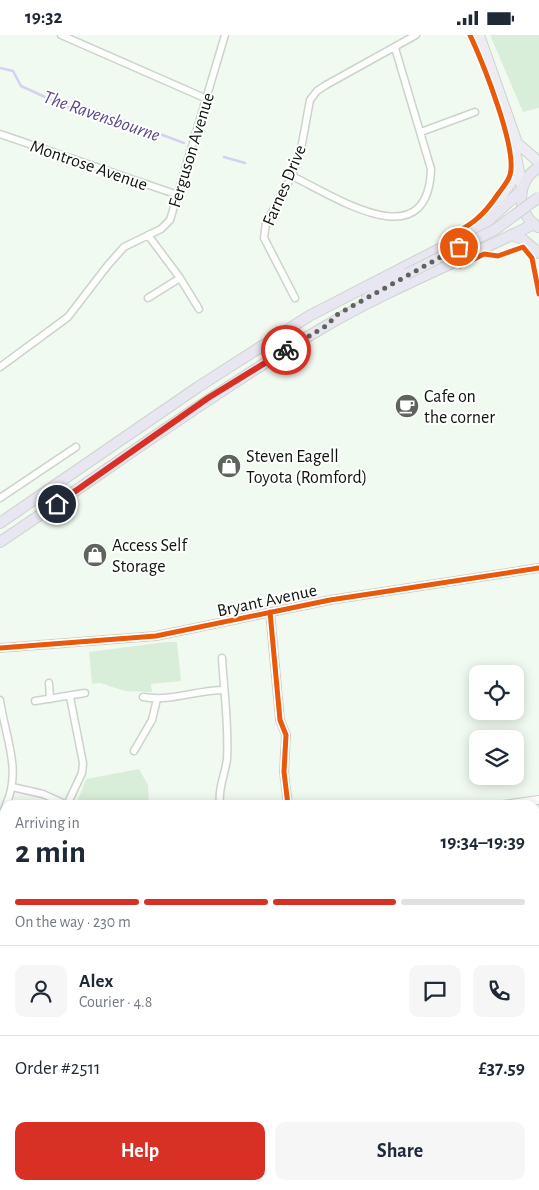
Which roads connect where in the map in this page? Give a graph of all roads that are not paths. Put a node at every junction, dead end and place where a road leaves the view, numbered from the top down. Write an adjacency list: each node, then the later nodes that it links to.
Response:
1 (61, 35): 6 (street)
2 (225, 35): 6 (street, Ferguson Avenue)
3 (416, 35): 5 (street, Farnes Drive)
4 (479, 35): 10 (main road)
5 (395, 48): 8 (street); 14 (street, Farnes Drive)
6 (207, 99): 16 (street, Ferguson Avenue)
7 (475, 112): 8 (street)
8 (420, 133): 14 (street)
9 (0, 134): 16 (street, Montrose Avenue)
10 (517, 143): 11 (main road); 13 (main road)
11 (539, 161)
12 (539, 167): 15 (highway)
13 (518, 172): 15 (main road); 19 (main road)
14 (292, 176): 26 (street, Farnes Drive)
15 (521, 190): 18 (highway); 19 (highway)
16 (178, 195): 20 (street, Ferguson Avenue)
17 (539, 197): 23 (highway, bridge)
18 (536, 226): 21 (highway)
19 (471, 233): 28 (highway)
20 (148, 235): 24 (street); 30 (street, Ferguson Avenue)
21 (512, 235): 22 (highway); 29 (highway)
22 (539, 253)
23 (407, 274): 28 (highway); 29 (highway)
24 (180, 278): 25 (street); 27 (street)
25 (148, 298)
26 (295, 299)
27 (199, 309)
28 (309, 316): 33 (highway)
29 (326, 326): 34 (highway)
30 (0, 367)
31 (76, 447): 32 (street)
32 (0, 498)
33 (0, 523)
34 (0, 542)
35 (539, 567): 36 (street, Bryant Avenue)
36 (270, 612): 37 (street, Bryant Avenue); 54 (street)
37 (0, 648)
38 (222, 658): 40 (street)
39 (48, 683): 44 (street)
40 (224, 690): 45 (street); 53 (street)
41 (85, 693): 42 (street)
42 (70, 697): 44 (street); 52 (street)
43 (143, 697): 45 (street)
44 (50, 699): 46 (street)
45 (157, 699): 48 (street)
46 (34, 701)
47 (0, 705): 49 (street)
48 (134, 751)
49 (12, 787): 50 (street); 51 (street)
50 (8, 800)
51 (56, 800)
52 (69, 800)
53 (220, 800)
54 (287, 800)

